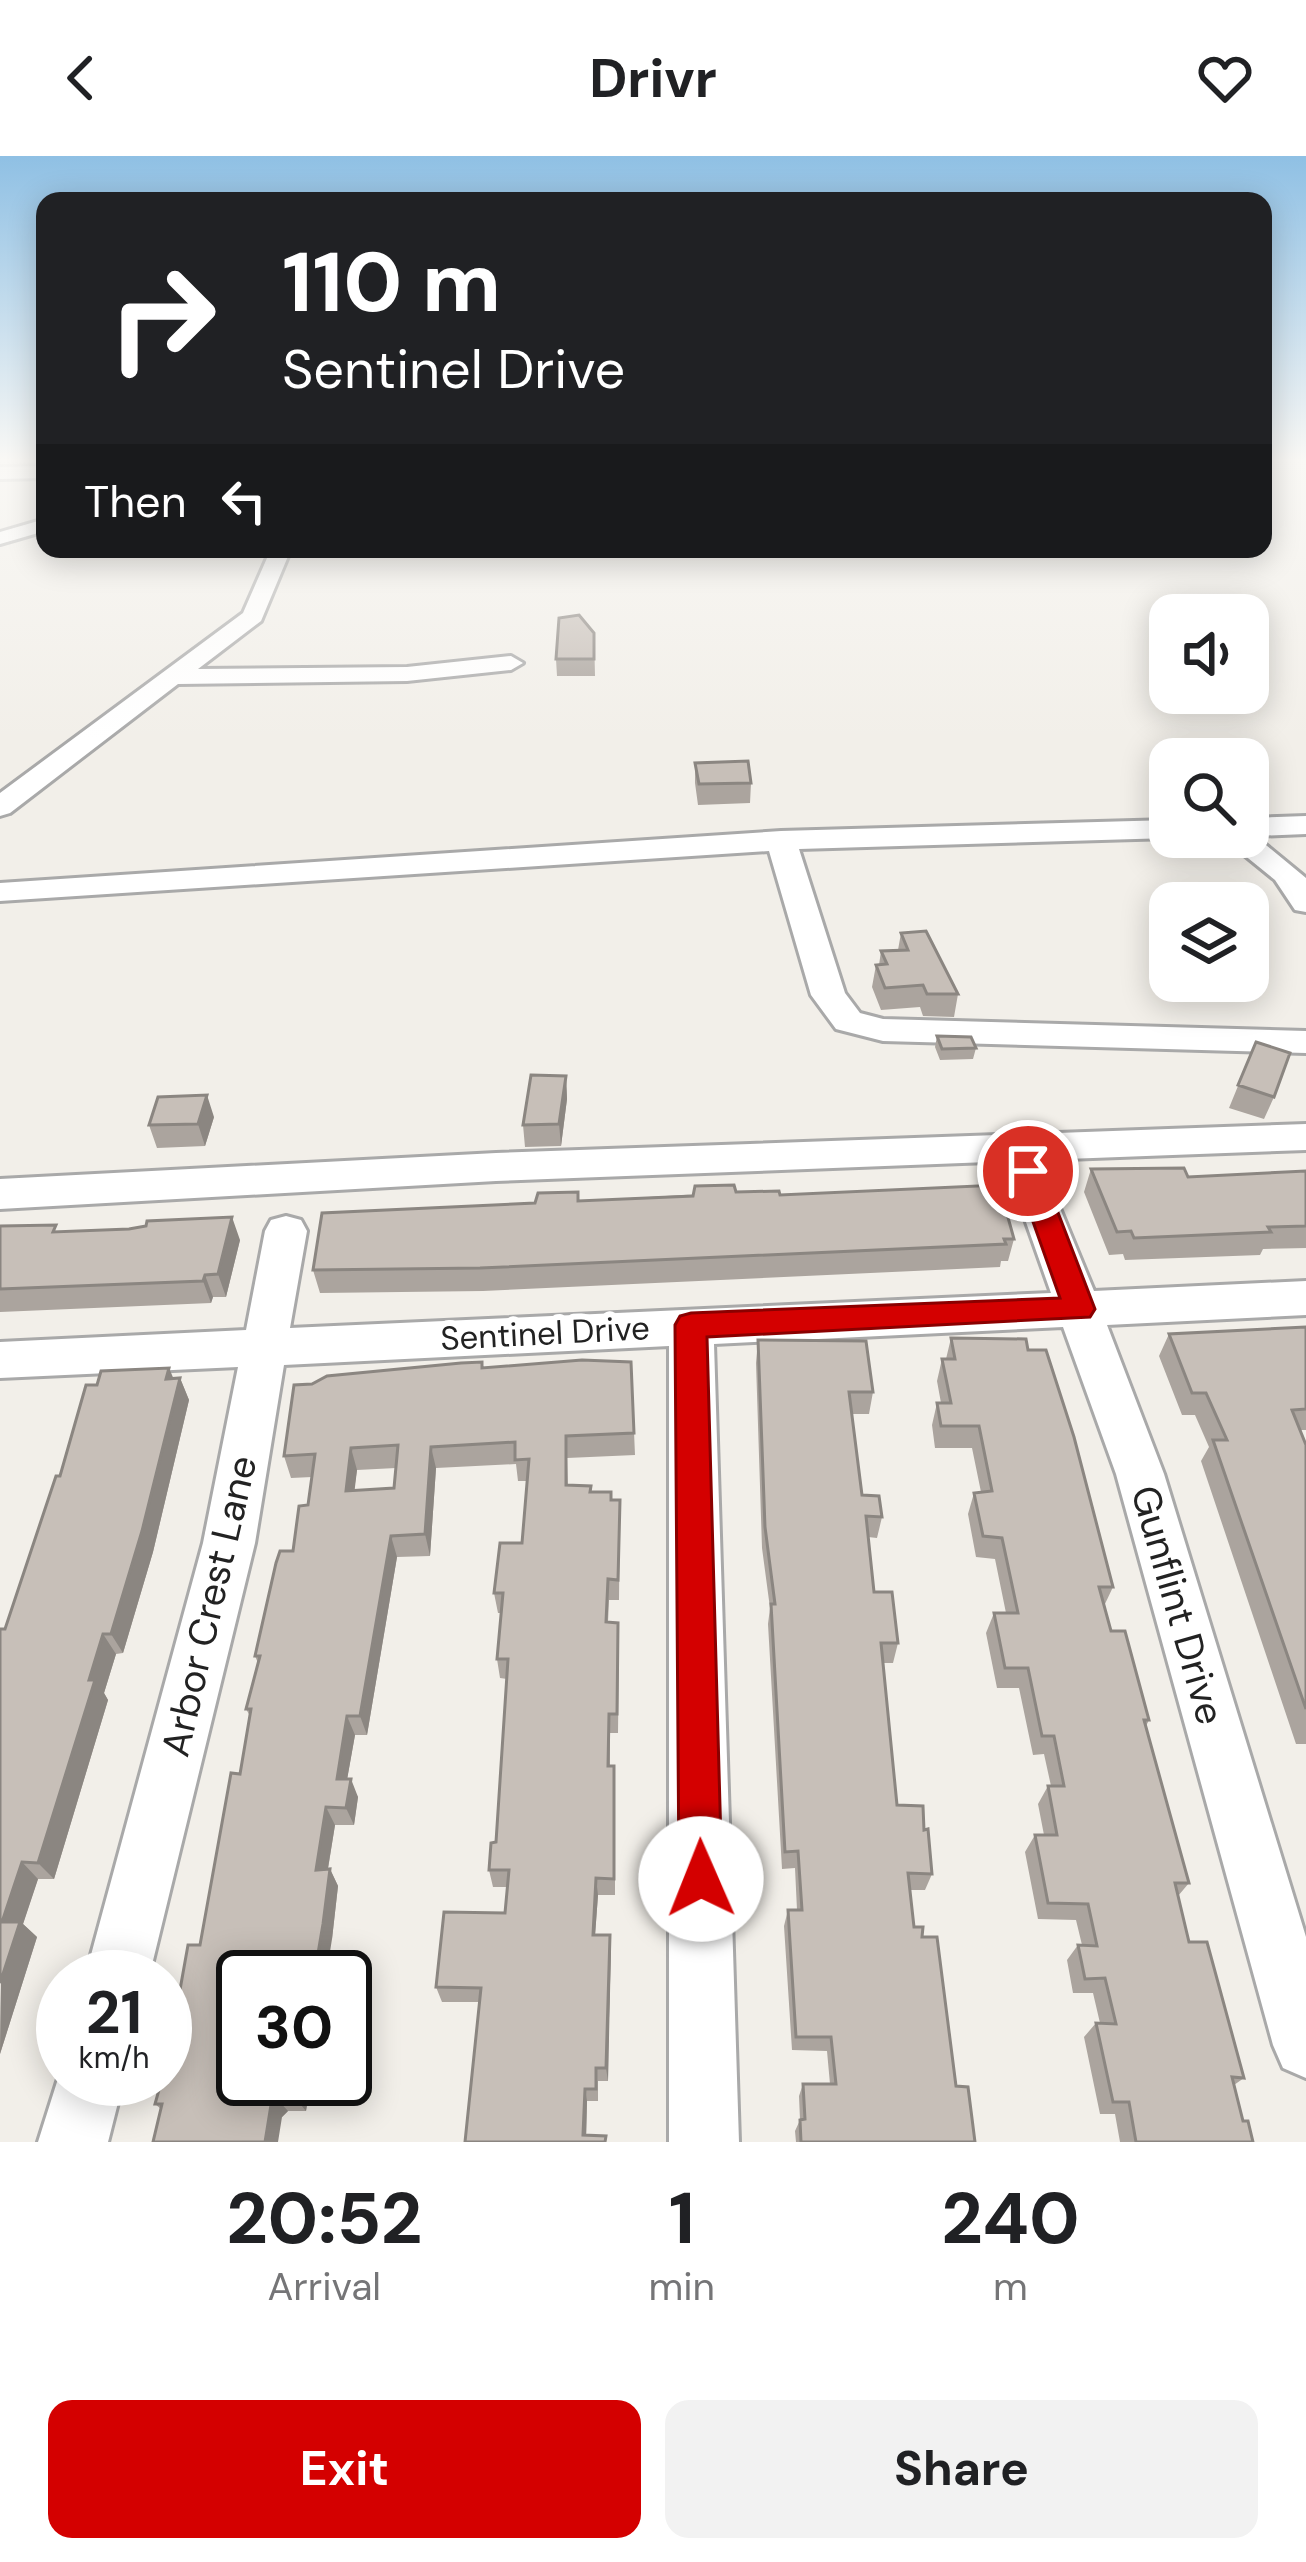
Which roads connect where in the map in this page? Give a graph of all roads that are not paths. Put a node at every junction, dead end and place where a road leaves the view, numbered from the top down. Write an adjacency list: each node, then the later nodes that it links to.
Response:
1 (277, 558): 3 (street)
2 (511, 663): 3 (street)
3 (172, 677): 4 (street)
4 (0, 807)
5 (1306, 825): 6 (street)
6 (1269, 826)
7 (1149, 830): 8 (street)
8 (781, 840): 10 (street); 13 (street)
9 (1269, 858): 11 (street)
10 (0, 892)
11 (1306, 903)
12 (1306, 1009): 13 (street)
13 (1294, 1043)
14 (1306, 1137): 16 (street)
15 (1028, 1171): 19 (street, Gunflint Drive)
16 (0, 1194)
17 (286, 1231): 21 (street, Arbor Crest Lane)
18 (1306, 1298): 19 (street, Sentinel Drive)
19 (1079, 1309): 20 (street, Sentinel Drive); 24 (street, Gunflint Drive)
20 (691, 1325): 21 (street, Sentinel Drive); 27 (street)
21 (266, 1347): 22 (street, Sentinel Drive); 23 (street, Arbor Crest Lane)
22 (0, 1360)
23 (124, 1950)
24 (1306, 2045)
25 (83, 2106): 26 (street)
26 (73, 2142)
27 (704, 2142)

